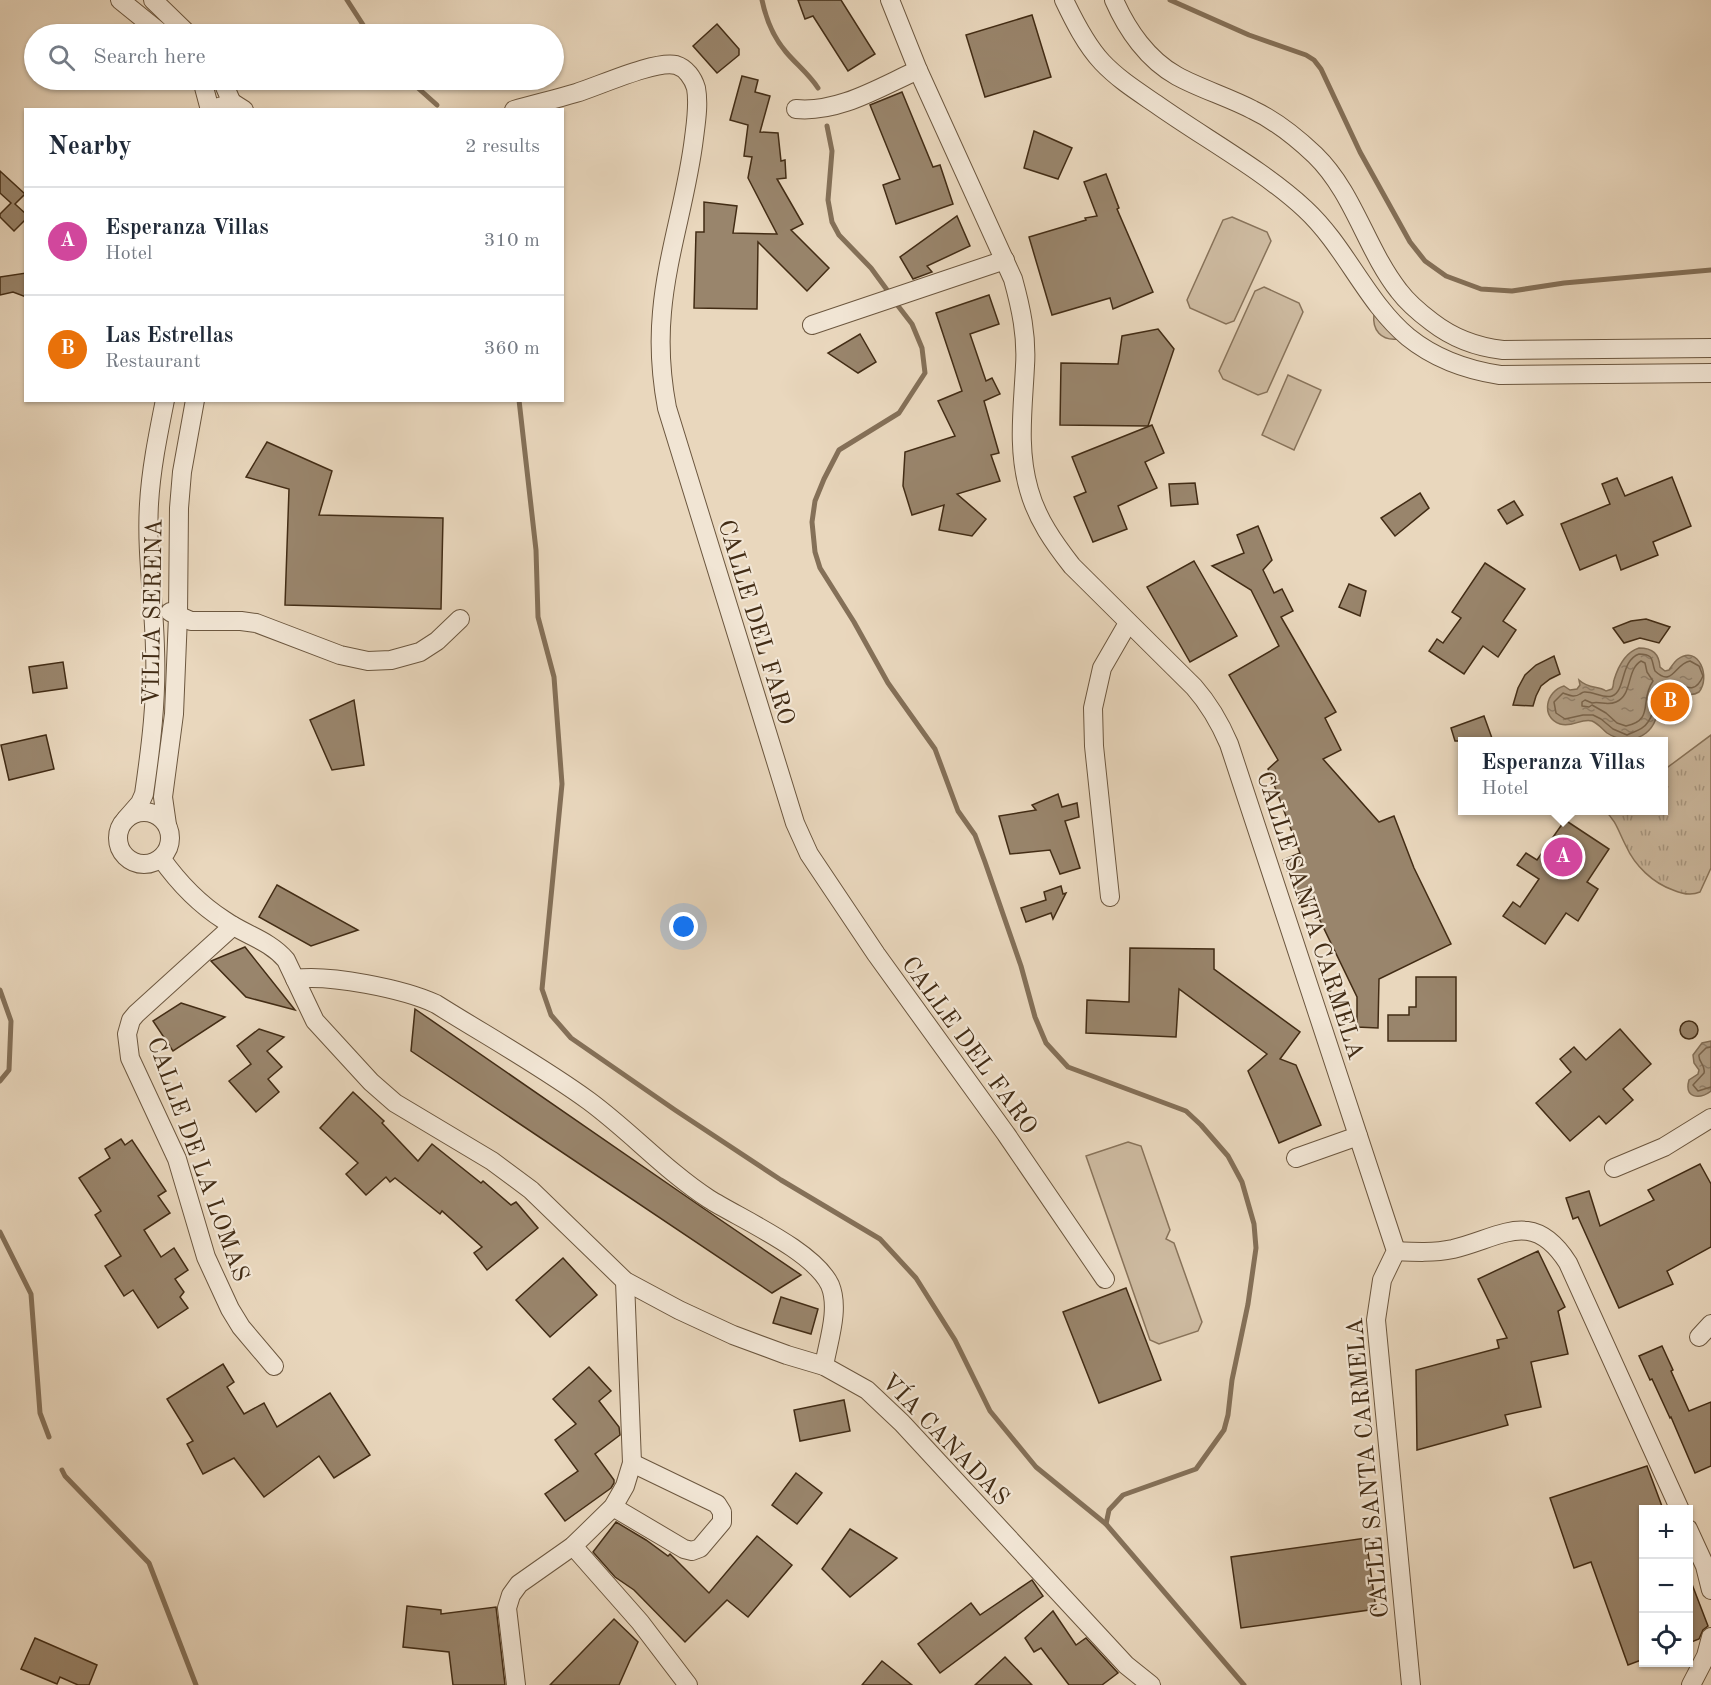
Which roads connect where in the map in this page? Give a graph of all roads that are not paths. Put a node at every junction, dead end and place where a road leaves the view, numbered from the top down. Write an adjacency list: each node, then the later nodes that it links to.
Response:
1 (120, 0): 7 (street)
2 (153, 0): 8 (street)
3 (882, 0): 9 (street, CALLE SANTA CARMELA)
4 (890, 0): 9 (street, CALLE SANTA CARMELA)
5 (1064, 0): 21 (street)
6 (1114, 0): 19 (street)
7 (150, 24)
8 (178, 24)
9 (918, 69): 15 (street); 16 (street, CALLE SANTA CARMELA)
10 (205, 90): 13 (street)
11 (228, 90): 12 (street)
12 (237, 107)
13 (210, 108)
14 (521, 108): 39 (street, CALLE DEL FARO)
15 (796, 109)
16 (1005, 260): 17 (street); 27 (street, CALLE SANTA CARMELA)
17 (812, 325)
18 (1711, 348): 19 (street)
19 (1576, 349): 21 (street)
20 (1711, 373): 21 (street)
21 (1577, 375)
22 (165, 402): 24 (street, VILLA SERENA)
23 (195, 402): 25 (street, VILLA SERENA)
24 (153, 593): 25 (street); 28 (street, VILLA SERENA)
25 (178, 616): 26 (street); 29 (street, VILLA SERENA)
26 (460, 619)
27 (1128, 623): 31 (street); 35 (street, CALLE SANTA CARMELA)
28 (126, 819): 29 (street); 30 (street, VILLA SERENA)
29 (167, 825): 30 (street, VILLA SERENA)
30 (161, 858): 32 (street)
31 (1110, 897)
32 (233, 926): 33 (street); 41 (street, CALLE DE LA LOMAS)
33 (295, 979): 40 (street); 42 (street)
34 (1711, 1118): 37 (street)
35 (1358, 1136): 36 (street); 38 (street, CALLE SANTA CARMELA)
36 (1296, 1158)
37 (1614, 1168)
38 (1396, 1251): 44 (street); 53 (street, CALLE SANTA CARMELA)
39 (1105, 1279)
40 (626, 1281): 42 (street, VÍA CANADAS); 43 (street)
41 (273, 1366)
42 (824, 1366): 52 (street, VÍA CANADAS)
43 (632, 1463): 45 (street); 45 (street)
44 (1678, 1505)
45 (613, 1507): 47 (street)
46 (1693, 1538): 48 (street)
47 (573, 1546): 50 (street); 51 (street)
48 (1711, 1590)
49 (1711, 1637): 54 (street)
50 (516, 1685)
51 (688, 1685)
52 (1151, 1685)
53 (1411, 1685)
54 (1691, 1685)

